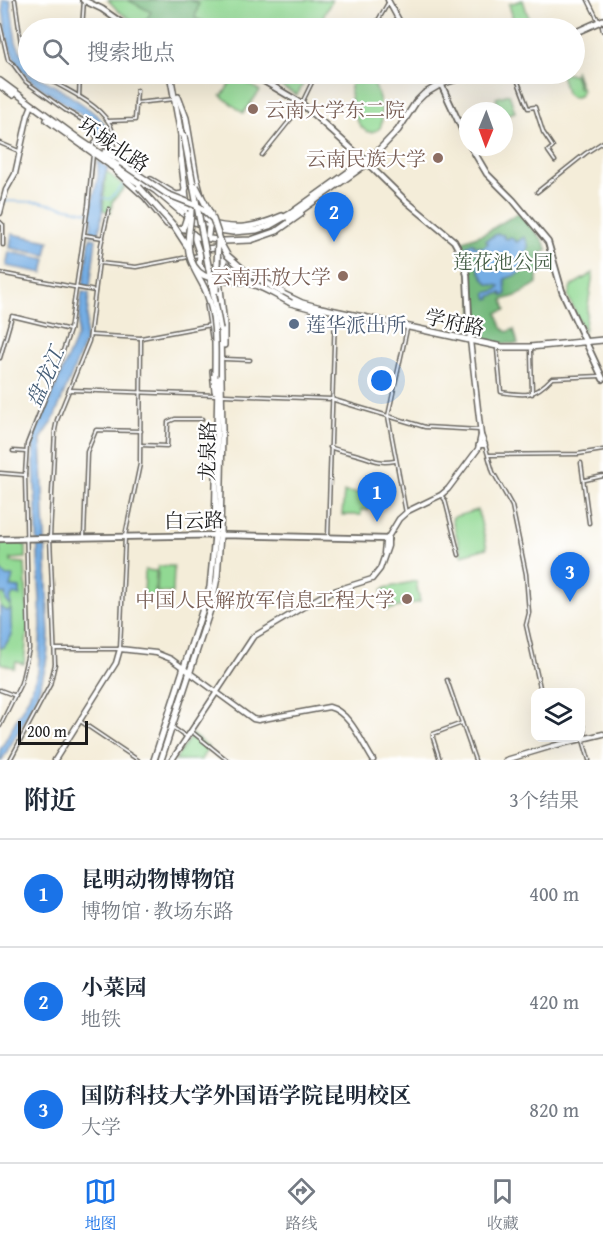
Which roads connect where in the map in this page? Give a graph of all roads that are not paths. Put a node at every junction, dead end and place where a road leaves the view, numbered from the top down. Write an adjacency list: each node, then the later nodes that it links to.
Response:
1 (15, 0): 11 (street)
2 (83, 0): 6 (street); 7 (main road)
3 (92, 0): 8 (main road)
4 (588, 0): 12 (street)
5 (388, 1): 9 (street); 10 (street)
6 (82, 18)
7 (116, 18)
8 (118, 18)
9 (378, 18)
10 (397, 18)
11 (18, 22)
12 (601, 23): 14 (main road); 15 (street)
13 (0, 25): 16 (street)
14 (585, 30)
15 (603, 31)
16 (18, 70)
17 (0, 81): 34 (main road, 环城北路)
18 (29, 84): 41 (street)
19 (56, 84): 30 (street)
20 (80, 84): 30 (street)
21 (173, 84): 31 (main road)
22 (269, 84): 32 (main road)
23 (310, 84): 32 (street)
24 (447, 84): 28 (main road)
25 (449, 84): 28 (main road)
26 (519, 84): 46 (street)
27 (0, 86): 34 (main road, 环城北路)
28 (442, 86): 36 (main road); 47 (main road)
29 (137, 90): 33 (street)
30 (79, 97): 35 (street)
31 (176, 98): 33 (street); 37 (main road); 57 (main road, bridge); 57 (main road)
32 (301, 103): 43 (street); 47 (main road)
33 (136, 104): 35 (street)
34 (31, 106): 41 (main road, 环城北路); 42 (street)
35 (108, 121): 44 (street)
36 (459, 123)
37 (183, 134): 40 (main road); 50 (main road); 75 (main road, 龙泉路, bridge)
38 (603, 142): 51 (street)
39 (0, 143): 42 (street)
40 (183, 148): 62 (main road, bridge); 75 (main road, 龙泉路, bridge)
41 (95, 150): 44 (main road, 环城北路); 48 (main road); 59 (street)
42 (21, 152): 53 (street)
43 (262, 155)
44 (109, 156): 49 (main road); 57 (main road, 环城北路); 57 (main road, bridge)
45 (477, 156): 82 (main road)
46 (555, 161)
47 (366, 162): 57 (main road); 57 (main road); 81 (main road)
48 (111, 166): 56 (main road); 57 (main road, 环城北路); 62 (main road, bridge)
49 (157, 184): 50 (main road); 54 (main road)
50 (186, 188): 54 (main road)
51 (537, 192)
52 (109, 209): 60 (street)
53 (0, 213)
54 (189, 213): 56 (main road, bridge); 57 (main road)
55 (0, 222): 61 (street)
56 (184, 227): 58 (main road)
57 (211, 233): 58 (main road); 63 (main road); 64 (main road, 学府路); 72 (main road, 学府路, bridge); 75 (main road, bridge)
58 (193, 234): 63 (main road)
59 (83, 235): 60 (street); 70 (street)
60 (102, 238): 66 (street)
61 (3, 244)
62 (188, 250): 65 (main road, bridge)
63 (200, 255): 66 (street); 67 (main road)
64 (224, 255): 68 (main road); 72 (main road, 学府路)
65 (192, 261): 73 (main road, bridge); 93 (main road, bridge)
66 (99, 263): 71 (street)
67 (204, 271): 68 (main road, 学府路); 74 (main road)
68 (220, 271): 73 (main road, 学府路); 86 (main road)
69 (0, 273): 70 (street)
70 (76, 288): 71 (street); 77 (street)
71 (95, 291): 78 (street)
72 (302, 303): 81 (main road, 学府路)
73 (334, 313): 76 (main road, 学府路); 94 (street)
74 (211, 325): 79 (street); 93 (main road)
75 (219, 329): 88 (main road, 龙泉路); 93 (main road, 龙泉路)
76 (407, 329): 81 (main road, 学府路); 95 (street)
77 (70, 330): 85 (street); 105 (street)
78 (90, 335): 79 (street); 90 (street)
79 (141, 338): 91 (street)
80 (603, 340): 82 (main road, 学府路)
81 (470, 341): 82 (main road, 学府路); 98 (street)
82 (585, 342): 89 (main road)
83 (497, 349): 92 (street)
84 (531, 350): 92 (street)
85 (0, 358)
86 (224, 359): 87 (street); 88 (main road)
87 (250, 360)
88 (222, 367): 93 (main road, 龙泉路)
89 (602, 377): 92 (street)
90 (69, 390): 91 (street); 119 (street)
91 (142, 392): 93 (street); 97 (street)
92 (532, 394)
93 (220, 395): 94 (street); 116 (main road, 龙泉路)
94 (331, 399): 95 (street); 102 (street)
95 (388, 416): 98 (street); 107 (street)
96 (202, 419): 99 (street)
97 (141, 430): 99 (street); 120 (street)
98 (481, 433): 100 (street); 101 (street)
99 (141, 445): 117 (street)
100 (479, 445): 101 (street); 113 (street)
101 (486, 445): 106 (street)
102 (330, 447): 107 (street); 121 (street)
103 (603, 450): 106 (street)
104 (13, 451): 105 (street)
105 (26, 452): 110 (street)
106 (488, 455): 129 (street)
107 (395, 461): 114 (street)
108 (581, 463): 112 (street)
109 (0, 473): 110 (street)
110 (25, 475): 118 (street)
111 (603, 476): 112 (street)
112 (584, 480): 115 (street)
113 (441, 495): 114 (street); 124 (street)
114 (406, 513): 123 (street)
115 (589, 524)
116 (218, 535): 117 (main road, 白云路); 121 (main road, 白云路); 127 (main road, 龙泉路)
117 (125, 536): 120 (main road, 白云路); 126 (street)
118 (26, 538): 119 (main road, 白云路); 122 (main road, 白云路); 132 (street)
119 (48, 538): 120 (main road, 白云路); 125 (street)
120 (84, 538)
121 (328, 538): 123 (main road, 白云路)
122 (0, 539)
123 (388, 539): 131 (street)
124 (459, 555)
125 (56, 649): 126 (street); 142 (street)
126 (120, 649): 127 (street); 133 (street)
127 (187, 670): 131 (street); 136 (main road, 龙泉路); 145 (main road, 龙泉路)
128 (447, 680): 134 (street)
129 (541, 688)
130 (0, 690): 132 (street)
131 (216, 692): 137 (street); 149 (street)
132 (16, 696): 135 (street)
133 (80, 721): 143 (street); 144 (street)
134 (462, 723): 150 (street); 151 (street)
135 (0, 726)
136 (172, 727): 139 (street); 146 (main road, 龙泉路)
137 (191, 731): 139 (street); 148 (street)
138 (603, 734): 140 (street)
139 (187, 737): 147 (street)
140 (585, 738): 153 (street)
141 (571, 742): 152 (street)
142 (10, 760)
143 (55, 760)
144 (138, 760)
145 (154, 760)
146 (161, 760)
147 (172, 760)
148 (227, 760)
149 (373, 760)
150 (440, 760)
151 (475, 760)
152 (506, 760)
153 (589, 760)

